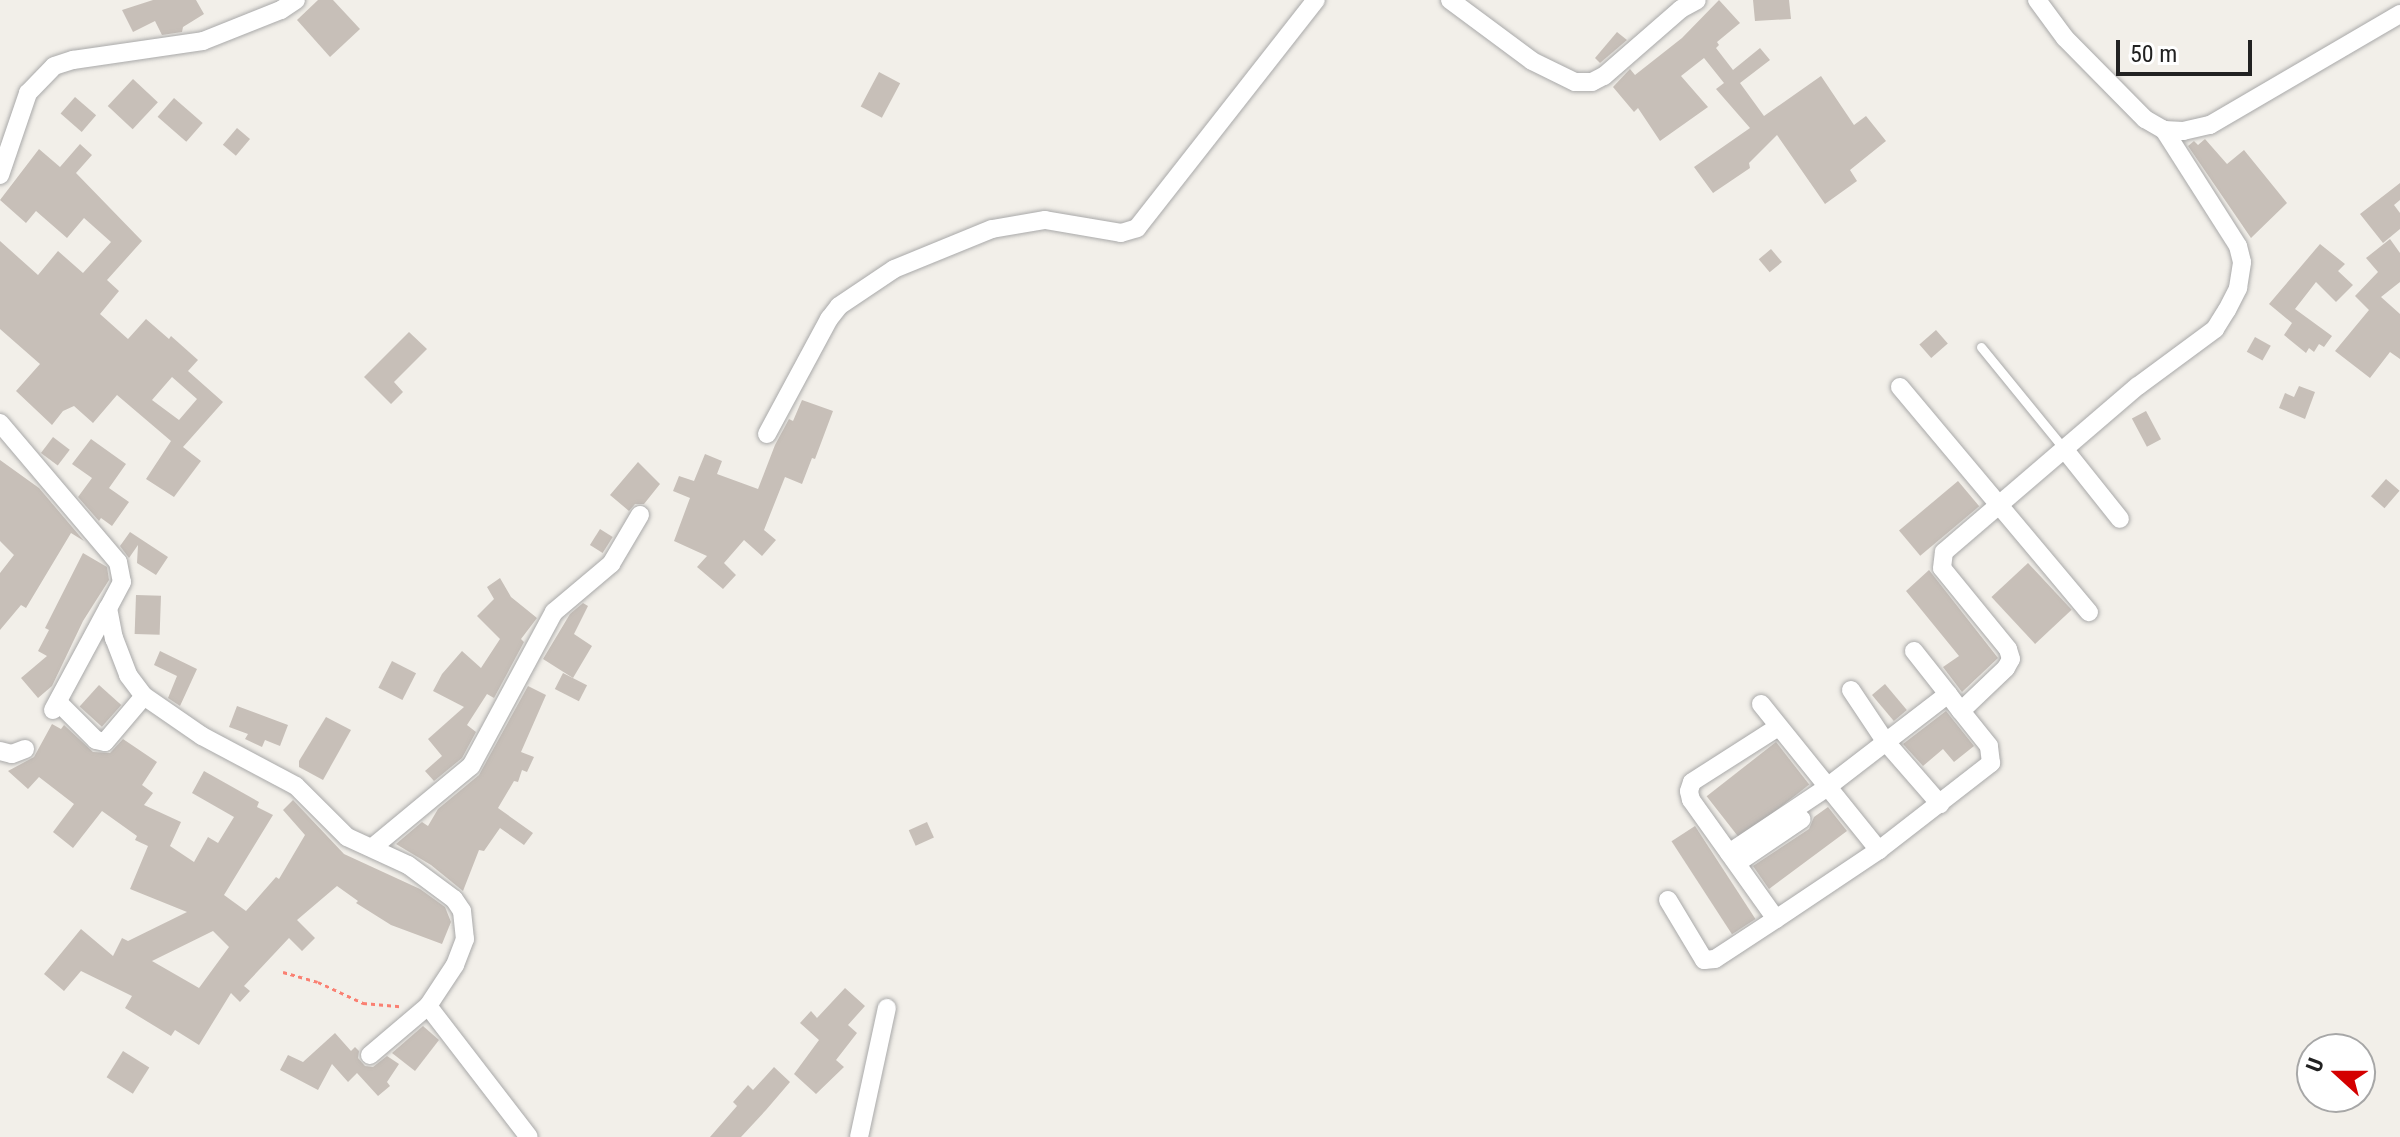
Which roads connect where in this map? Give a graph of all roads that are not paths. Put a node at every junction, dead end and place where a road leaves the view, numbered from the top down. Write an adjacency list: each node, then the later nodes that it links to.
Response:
1 (296, 0): 8 (street)
2 (1316, 0): 12 (street)
3 (1450, 0): 4 (street)
4 (1697, 0)
5 (2037, 0): 7 (street)
6 (2400, 14): 7 (street)
7 (2164, 130): 13 (street)
8 (0, 175)
9 (1981, 347): 13 (lane)
10 (1900, 387): 14 (street)
11 (0, 423): 17 (street)
12 (767, 434)
13 (2065, 450): 14 (street); 16 (street)
14 (2003, 505): 18 (street); 24 (street)
15 (640, 515): 31 (street)
16 (2120, 519)
17 (108, 608): 22 (street); 22 (street)
18 (2089, 612)
19 (1914, 651): 21 (street)
20 (1851, 690): 26 (street)
21 (1948, 694): 24 (street); 26 (street)
22 (144, 696): 31 (street)
23 (1761, 704): 25 (street)
24 (1961, 711): 30 (street)
25 (1778, 727): 29 (street); 33 (street)
26 (1885, 741): 29 (street); 30 (street)
27 (25, 749): 28 (street)
28 (0, 751)
29 (1830, 792): 32 (street); 33 (street)
30 (1940, 804): 32 (street)
31 (373, 847): 37 (street)
32 (1879, 850): 35 (street)
33 (1733, 858): 35 (street)
34 (1668, 900): 35 (street)
35 (1776, 919)
36 (887, 1008): 40 (street)
37 (438, 1020): 38 (street); 39 (street)
38 (370, 1055)
39 (529, 1137)
40 (859, 1137)

